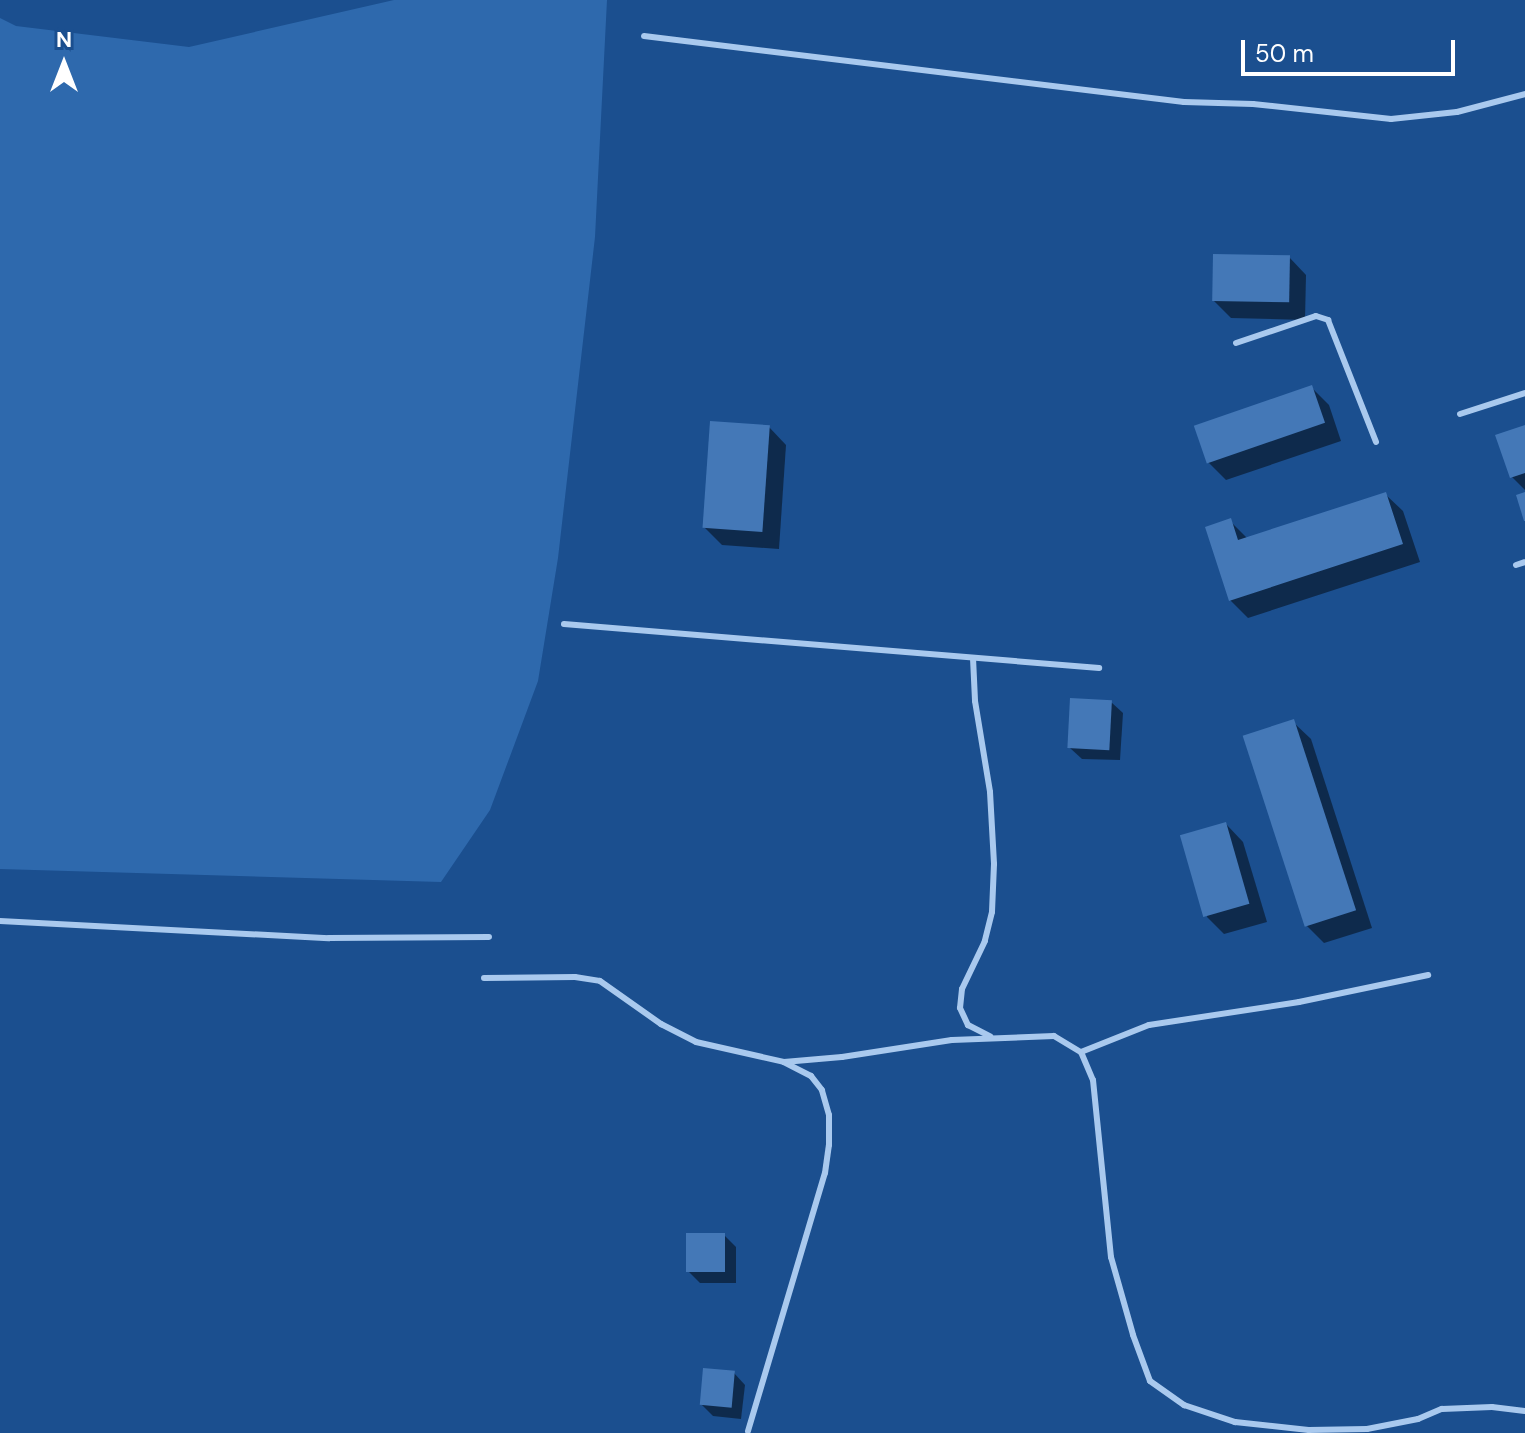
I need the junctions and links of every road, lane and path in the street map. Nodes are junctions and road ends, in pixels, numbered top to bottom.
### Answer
1 (644, 36) dead end
2 (1525, 94) edge
3 (1236, 343) dead end
4 (1525, 393) edge
5 (1460, 414) dead end
6 (1376, 442) dead end
7 (1525, 562) edge
8 (1516, 565) dead end
9 (564, 624) dead end
10 (973, 658) junction
11 (1099, 668) dead end
12 (0, 921) edge
13 (489, 937) dead end
14 (1428, 975) dead end
15 (484, 978) dead end
16 (994, 1038) junction
17 (1081, 1052) junction
18 (784, 1062) junction
19 (1525, 1411) edge
20 (748, 1431) dead end

1 - 2 lane
3 - 6 lane
4 - 5 lane
7 - 8 lane
9 - 10 lane
10 - 11 lane
10 - 16 lane
12 - 13 lane
14 - 17 lane
15 - 18 lane
16 - 17 lane
16 - 18 lane
17 - 19 lane
18 - 20 lane

